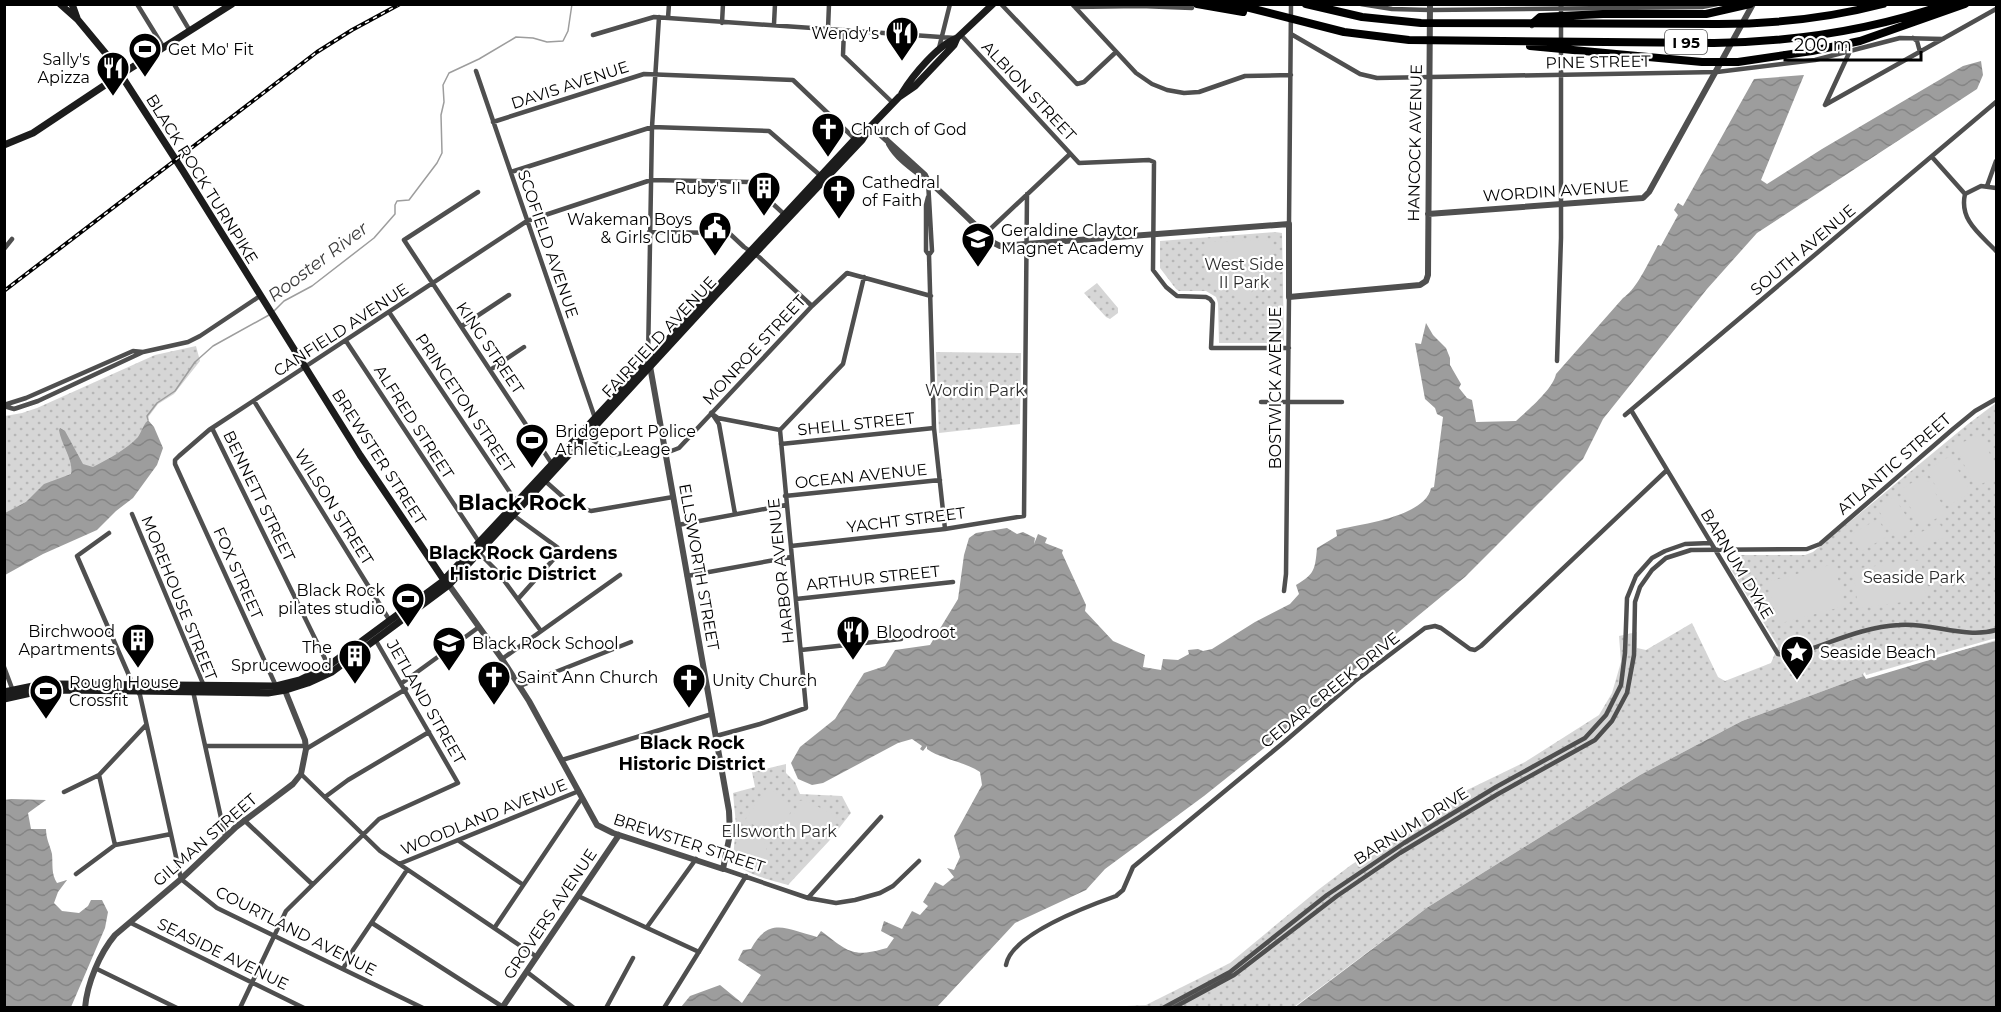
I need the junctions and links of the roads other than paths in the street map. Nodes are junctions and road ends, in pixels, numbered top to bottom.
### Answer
1 (60, 4) edge
2 (72, 4) edge
3 (137, 4) edge
4 (174, 4) edge
5 (232, 4) edge
6 (669, 4) edge
7 (723, 4) edge
8 (775, 4) edge
9 (829, 4) edge
10 (950, 4) edge
11 (993, 4) edge
12 (1001, 4) edge
13 (1234, 4) edge
14 (1291, 4) edge
15 (1306, 4) edge
16 (1362, 4) edge
17 (1718, 4) edge
18 (1751, 4) edge
19 (1883, 4) edge
20 (1965, 4) edge
21 (1074, 6) edge
22 (1195, 6) edge
23 (1561, 6) edge
24 (1430, 7) edge
25 (1950, 7) edge
26 (1996, 9) edge
27 (659, 17) junction
28 (668, 18) junction
29 (1285, 18) junction
30 (78, 20) junction
31 (722, 23) junction
32 (774, 24) junction
33 (1532, 24) junction
34 (828, 29) junction
35 (844, 30) junction
36 (190, 31) junction
37 (1291, 34) junction
38 (593, 35) dead end
39 (942, 36) junction
40 (959, 37) junction
41 (1913, 38) junction
42 (1943, 39) junction
43 (1497, 42) junction
44 (164, 48) junction
45 (1850, 51) junction
46 (938, 52) junction
47 (1116, 52) junction
48 (1920, 52) junction
49 (1721, 63) junction
50 (476, 71) dead end
51 (1717, 72) junction
52 (655, 74) junction
53 (120, 75) junction
54 (1291, 75) junction
55 (1560, 75) junction
56 (1430, 77) junction
57 (896, 100) junction
58 (1996, 102) edge
59 (493, 122) junction
60 (871, 126) junction
61 (652, 127) junction
62 (857, 141) junction
63 (4, 145) edge
64 (1070, 154) junction
65 (1932, 157) junction
66 (1996, 161) edge
67 (511, 172) junction
68 (823, 178) junction
69 (651, 180) junction
70 (928, 181) junction
71 (1987, 186) junction
72 (1996, 188) edge
73 (478, 192) dead end
74 (1027, 194) junction
75 (1965, 194) junction
76 (1560, 204) junction
77 (1428, 214) junction
78 (786, 216) junction
79 (527, 221) junction
80 (1289, 224) junction
81 (649, 232) junction
82 (985, 234) junction
83 (1153, 236) junction
84 (12, 239) dead end
85 (1026, 245) junction
86 (4, 249) edge
87 (1996, 251) edge
88 (752, 253) junction
89 (864, 277) junction
90 (432, 284) junction
91 (509, 295) dead end
92 (260, 296) junction
93 (931, 296) junction
94 (1289, 297) junction
95 (812, 306) junction
96 (389, 312) junction
97 (462, 326) junction
98 (346, 341) junction
99 (524, 347) dead end
100 (1289, 348) junction
101 (1557, 361) dead end
102 (649, 363) junction
103 (306, 368) junction
104 (490, 370) junction
105 (1996, 399) edge
106 (254, 401) junction
107 (1261, 402) dead end
108 (1289, 402) junction
109 (1342, 402) dead end
110 (4, 405) edge
111 (1631, 410) junction
112 (711, 413) junction
113 (1625, 415) dead end
114 (597, 420) junction
115 (212, 428) junction
116 (934, 428) junction
117 (780, 430) junction
118 (584, 434) junction
119 (781, 444) junction
120 (665, 450) junction
121 (175, 464) joint
122 (554, 466) junction
123 (1667, 470) junction
124 (542, 479) junction
125 (940, 480) junction
126 (785, 496) junction
127 (674, 497) junction
128 (518, 505) junction
129 (786, 505) junction
130 (132, 514) dead end
131 (510, 514) junction
132 (735, 514) junction
133 (678, 525) junction
134 (945, 529) junction
135 (109, 533) dead end
136 (1710, 543) junction
137 (790, 546) junction
138 (479, 547) junction
139 (1716, 549) junction
140 (1807, 549) joint
141 (791, 557) junction
142 (620, 575) dead end
143 (687, 576) junction
144 (953, 582) dead end
145 (446, 583) junction
146 (1284, 591) dead end
147 (518, 599) junction
148 (796, 599) junction
149 (1625, 619) junction
150 (1634, 619) junction
151 (391, 623) junction
152 (479, 627) junction
153 (1996, 630) edge
154 (541, 631) junction
155 (373, 636) junction
156 (1625, 638) junction
157 (1634, 638) junction
158 (901, 639) dead end
159 (631, 642) dead end
160 (801, 650) junction
161 (502, 659) junction
162 (4, 668) edge
163 (330, 669) junction
164 (402, 683) junction
165 (520, 686) junction
166 (136, 688) junction
167 (280, 688) junction
168 (193, 689) junction
169 (204, 689) junction
170 (406, 690) junction
171 (4, 692) edge
172 (14, 694) junction
173 (4, 699) edge
174 (712, 714) junction
175 (146, 725) junction
176 (429, 732) junction
177 (716, 736) junction
178 (206, 746) junction
179 (305, 748) junction
180 (562, 760) junction
181 (301, 774) junction
182 (99, 775) junction
183 (579, 791) junction
184 (64, 792) dead end
185 (325, 797) junction
186 (582, 798) junction
187 (881, 817) dead end
188 (243, 820) junction
189 (171, 834) junction
190 (363, 834) junction
191 (619, 835) junction
192 (225, 836) junction
193 (459, 841) junction
194 (115, 846) junction
195 (696, 860) junction
196 (919, 861) dead end
197 (399, 864) junction
198 (723, 868) junction
199 (407, 870) junction
200 (76, 874) dead end
201 (746, 876) junction
202 (181, 879) junction
203 (312, 884) junction
204 (522, 884) junction
205 (579, 896) junction
206 (808, 897) junction
207 (131, 922) junction
208 (372, 923) junction
209 (495, 927) junction
210 (647, 927) junction
211 (275, 936) junction
212 (699, 952) junction
213 (537, 957) junction
214 (633, 958) dead end
215 (1006, 965) dead end
216 (96, 969) junction
217 (343, 969) junction
218 (527, 972) junction
219 (252, 983) junction
220 (503, 1007) edge
221 (86, 1008) edge
222 (177, 1008) edge
223 (240, 1008) edge
224 (304, 1008) edge
225 (423, 1008) edge
226 (574, 1008) edge
227 (606, 1008) edge
228 (664, 1008) edge
229 (1163, 1008) edge
230 (1173, 1008) edge

1 - 30 main road, BLACK ROCK TURNPIKE
2 - 30 main road, BLACK ROCK TURNPIKE
3 - 44 street
4 - 36 street
5 - 36 main road
6 - 28 street
7 - 31 street
8 - 32 street
9 - 34 street
10 - 39 street
11 - 40 main road, FAIRFIELD AVENUE
12 - 47 street
13 - 29 highway, I 95
14 - 37 street, BOSTWICK AVENUE
15 - 33 highway, I 95
16 - 24 street
17 - 23 street
18 - 33 highway
18 - 49 street, WORDIN AVENUE
19 - 33 highway, I 95
20 - 25 highway
21 - 22 street
21 - 47 street
22 - 29 highway
23 - 24 street
23 - 55 street
24 - 56 street, HANCOCK AVENUE
25 - 43 highway, I 95
25 - 49 highway
26 - 42 street
27 - 28 street
27 - 38 street
27 - 52 street, ELLSWORTH STREET
28 - 31 street
29 - 43 highway, I 95
30 - 53 main road, BLACK ROCK TURNPIKE
31 - 32 street
32 - 34 street
34 - 35 street
35 - 39 street
35 - 57 street
36 - 44 main road
37 - 54 street, BOSTWICK AVENUE
37 - 56 street, PINE STREET
39 - 40 street
39 - 46 street
40 - 46 main road, FAIRFIELD AVENUE
40 - 57 main road, FAIRFIELD AVENUE
40 - 64 street, ALBION STREET
41 - 42 street, PINE STREET
41 - 45 street, PINE STREET
41 - 48 street
42 - 48 street
43 - 49 highway
44 - 53 main road
45 - 48 street
45 - 51 street, PINE STREET
46 - 57 main road, FAIRFIELD AVENUE
47 - 54 street
49 - 51 street, WORDIN AVENUE
50 - 59 street, SCOFIELD AVENUE
51 - 55 street, PINE STREET
51 - 76 street, WORDIN AVENUE
52 - 59 street, DAVIS AVENUE
52 - 61 street, ELLSWORTH STREET
52 - 62 street, DAVIS AVENUE
53 - 63 main road
53 - 92 main road, BLACK ROCK TURNPIKE
54 - 80 street, BOSTWICK AVENUE
55 - 56 street, PINE STREET
55 - 76 street
56 - 77 street, HANCOCK AVENUE
57 - 60 main road, FAIRFIELD AVENUE
58 - 65 street, SOUTH AVENUE
59 - 67 street, SCOFIELD AVENUE
60 - 62 main road, FAIRFIELD AVENUE
60 - 70 street
61 - 67 street
61 - 68 street
61 - 69 street, ELLSWORTH STREET
62 - 68 main road, FAIRFIELD AVENUE
64 - 74 street
64 - 83 street, ALBION STREET
65 - 75 street
65 - 111 street, SOUTH AVENUE
66 - 71 street
67 - 79 street, SCOFIELD AVENUE
68 - 78 main road, FAIRFIELD AVENUE
69 - 78 street, CANFIELD AVENUE
69 - 79 street, CANFIELD AVENUE
69 - 81 street, ELLSWORTH STREET
70 - 82 street
70 - 93 street
71 - 72 street
71 - 75 street
73 - 90 street, KING STREET
74 - 82 street
74 - 85 street
75 - 87 street
76 - 77 street, WORDIN AVENUE
76 - 101 street
77 - 94 street, HANCOCK AVENUE
78 - 88 main road, FAIRFIELD AVENUE
79 - 90 street, CANFIELD AVENUE
79 - 114 street, SCOFIELD AVENUE
80 - 83 street
80 - 94 street, BOSTWICK AVENUE
81 - 88 street
81 - 102 street, ELLSWORTH STREET
82 - 85 street
83 - 85 street
83 - 100 street
84 - 86 street
85 - 134 street, YACHT STREET
88 - 95 street
88 - 102 main road, FAIRFIELD AVENUE
89 - 93 street
89 - 95 street, MONROE STREET
89 - 117 street
90 - 96 street, CANFIELD AVENUE
90 - 97 street, KING STREET
91 - 97 street
92 - 103 main road, BREWSTER STREET
92 - 110 street
93 - 116 street
94 - 100 street, BOSTWICK AVENUE
95 - 112 street, MONROE STREET
96 - 98 street, CANFIELD AVENUE
96 - 128 street, PRINCETON STREET
97 - 104 street, KING STREET
98 - 103 street, CANFIELD AVENUE
98 - 138 street, ALFRED STREET
99 - 104 street
100 - 108 street, BOSTWICK AVENUE
102 - 114 main road, FAIRFIELD AVENUE
102 - 120 street, ELLSWORTH STREET
103 - 106 street, CANFIELD AVENUE
103 - 145 main road, BREWSTER STREET
104 - 122 street, KING STREET
105 - 140 street, ATLANTIC STREET
106 - 115 street, CANFIELD AVENUE
106 - 151 street, WILSON STREET
107 - 108 street
108 - 109 street
108 - 146 street, BOSTWICK AVENUE
111 - 113 street, SOUTH AVENUE
111 - 123 street, BARNUM DYKE
112 - 117 street
112 - 120 street, MONROE STREET
112 - 132 street
114 - 118 main road, FAIRFIELD AVENUE
115 - 121 street, CANFIELD AVENUE
115 - 163 street, BENNETT STREET
116 - 119 street, SHELL STREET
116 - 125 street
117 - 119 street, HARBOR AVENUE
118 - 120 street
118 - 122 main road, FAIRFIELD AVENUE
119 - 126 street, HARBOR AVENUE
120 - 127 street, ELLSWORTH STREET
121 - 167 street, FOX STREET
122 - 124 main road, FAIRFIELD AVENUE
123 - 136 street, BARNUM DYKE
123 - 215 street, CEDAR CREEK DRIVE
124 - 127 street
124 - 128 main road, FAIRFIELD AVENUE
125 - 126 street, OCEAN AVENUE
125 - 134 street
126 - 129 street, HARBOR AVENUE
127 - 133 street, ELLSWORTH STREET
128 - 131 main road, FAIRFIELD AVENUE
129 - 132 street
129 - 137 street, HARBOR AVENUE
130 - 169 street, MOREHOUSE STREET
131 - 138 main road, FAIRFIELD AVENUE
131 - 147 street
132 - 133 street
133 - 143 street, ELLSWORTH STREET
134 - 137 street, YACHT STREET
135 - 166 street
136 - 139 street, BARNUM DYKE
136 - 149 street, BARNUM DRIVE
137 - 141 street, HARBOR AVENUE
138 - 145 main road, FAIRFIELD AVENUE
138 - 147 street, ALFRED STREET
139 - 140 street, BARNUM DRIVE
139 - 150 street, BARNUM DRIVE
139 - 153 street, BARNUM DYKE
141 - 143 street
141 - 148 street, HARBOR AVENUE
142 - 154 street
143 - 174 street, ELLSWORTH STREET
144 - 148 street, ARTHUR STREET
145 - 151 main road, FAIRFIELD AVENUE
145 - 152 street, BREWSTER STREET
147 - 154 street, ALFRED STREET
148 - 160 street, HARBOR AVENUE
149 - 150 street
149 - 156 street, BARNUM DRIVE
150 - 157 street, BARNUM DRIVE
151 - 155 main road, FAIRFIELD AVENUE
152 - 161 street, BREWSTER STREET
152 - 164 street
154 - 161 street
155 - 163 main road, FAIRFIELD AVENUE
155 - 164 street, JETLAND STREET
156 - 157 street
156 - 229 street, BARNUM DRIVE
157 - 230 street, BARNUM DRIVE
158 - 160 street
159 - 165 street
160 - 177 street, HARBOR AVENUE
161 - 165 street, BREWSTER STREET
162 - 172 street
163 - 167 main road, FAIRFIELD AVENUE
164 - 170 street, JETLAND STREET
165 - 180 street, BREWSTER STREET
166 - 168 main road, FAIRFIELD AVENUE
166 - 172 main road, FAIRFIELD AVENUE
166 - 175 street
167 - 169 main road, FAIRFIELD AVENUE
167 - 179 street
168 - 169 main road, FAIRFIELD AVENUE
168 - 178 street
170 - 176 street, JETLAND STREET
170 - 179 street
171 - 172 main road, FAIRFIELD AVENUE
172 - 173 main road, FAIRFIELD AVENUE
174 - 177 street, ELLSWORTH STREET
174 - 180 street
175 - 182 street
175 - 189 street
176 - 185 street
176 - 190 street, JETLAND STREET
177 - 198 street, ELLSWORTH STREET
178 - 179 street
178 - 192 street
179 - 181 street
180 - 183 street, BREWSTER STREET
181 - 185 street
181 - 188 street, GILMAN STREET
182 - 184 street
182 - 194 street
183 - 186 street, BREWSTER STREET
183 - 193 street, WOODLAND AVENUE
185 - 190 street
186 - 191 street, BREWSTER STREET
186 - 204 street
187 - 206 street
188 - 192 street, GILMAN STREET
188 - 203 street
189 - 194 street
189 - 202 street
190 - 197 street
190 - 203 street
191 - 195 street, BREWSTER STREET
191 - 205 street, GROVERS AVENUE
192 - 202 street, GILMAN STREET
193 - 197 street, WOODLAND AVENUE
193 - 204 street
194 - 200 street
195 - 198 street, BREWSTER STREET
195 - 210 street
196 - 206 street, BREWSTER STREET
197 - 199 street
198 - 201 street, BREWSTER STREET
199 - 208 street
199 - 209 street
201 - 206 street, BREWSTER STREET
201 - 212 street
202 - 207 street, GILMAN STREET
202 - 211 street, COURTLAND AVENUE
203 - 211 street
204 - 209 street
205 - 210 street
205 - 213 street, GROVERS AVENUE
207 - 216 street, GILMAN STREET
207 - 219 street, SEASIDE AVENUE
208 - 217 street
208 - 220 street
209 - 213 street
210 - 212 street
211 - 217 street, COURTLAND AVENUE
211 - 219 street
212 - 228 street
213 - 218 street, GROVERS AVENUE
214 - 227 street
216 - 221 street, GILMAN STREET
216 - 222 street
217 - 225 street, COURTLAND AVENUE
218 - 220 street, GROVERS AVENUE
218 - 226 street
219 - 223 street
219 - 224 street, SEASIDE AVENUE

